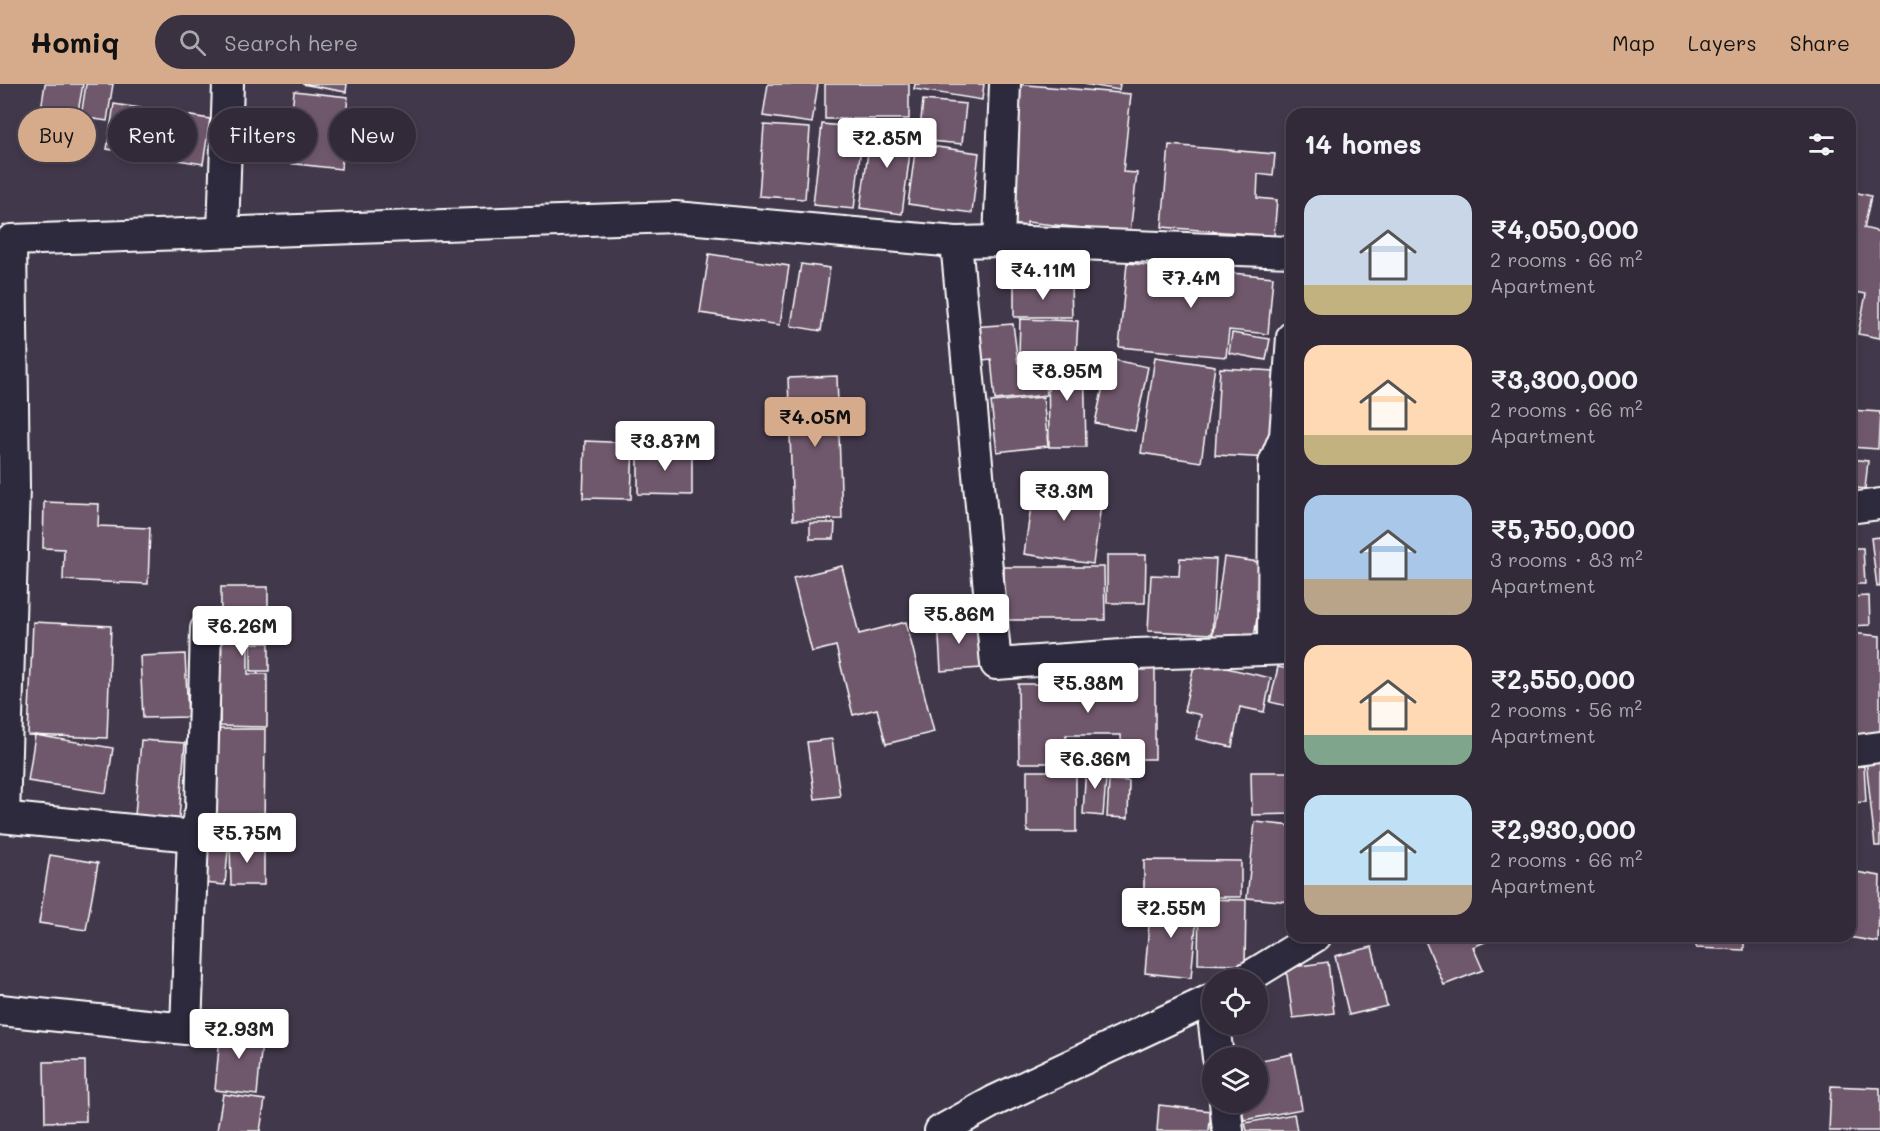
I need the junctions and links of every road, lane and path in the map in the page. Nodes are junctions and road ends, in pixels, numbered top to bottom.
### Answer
1 (228, 84) edge
2 (1005, 84) edge
3 (223, 232) junction
4 (5, 239) edge
5 (999, 241) junction
6 (957, 242) junction
7 (1286, 252) edge
8 (1286, 422) edge
9 (7, 449) edge
10 (1880, 504) edge
11 (1856, 507) edge
12 (206, 630) dead end
13 (1282, 649) edge
14 (1880, 747) edge
15 (1856, 750) edge
16 (2, 817) edge
17 (193, 836) junction
18 (1306, 942) edge
19 (1262, 969) edge
20 (0, 1010) edge
21 (1202, 1012) edge
22 (1226, 1113) edge
23 (940, 1131) edge
24 (1228, 1131) edge

1 - 3 street
2 - 5 street
3 - 4 street
3 - 6 street
4 - 9 street
5 - 6 street
5 - 7 street
6 - 13 street
8 - 13 street
9 - 16 street
10 - 11 street
12 - 17 street
14 - 15 street
16 - 17 street
17 - 20 street
18 - 19 street
21 - 23 street
22 - 24 street

